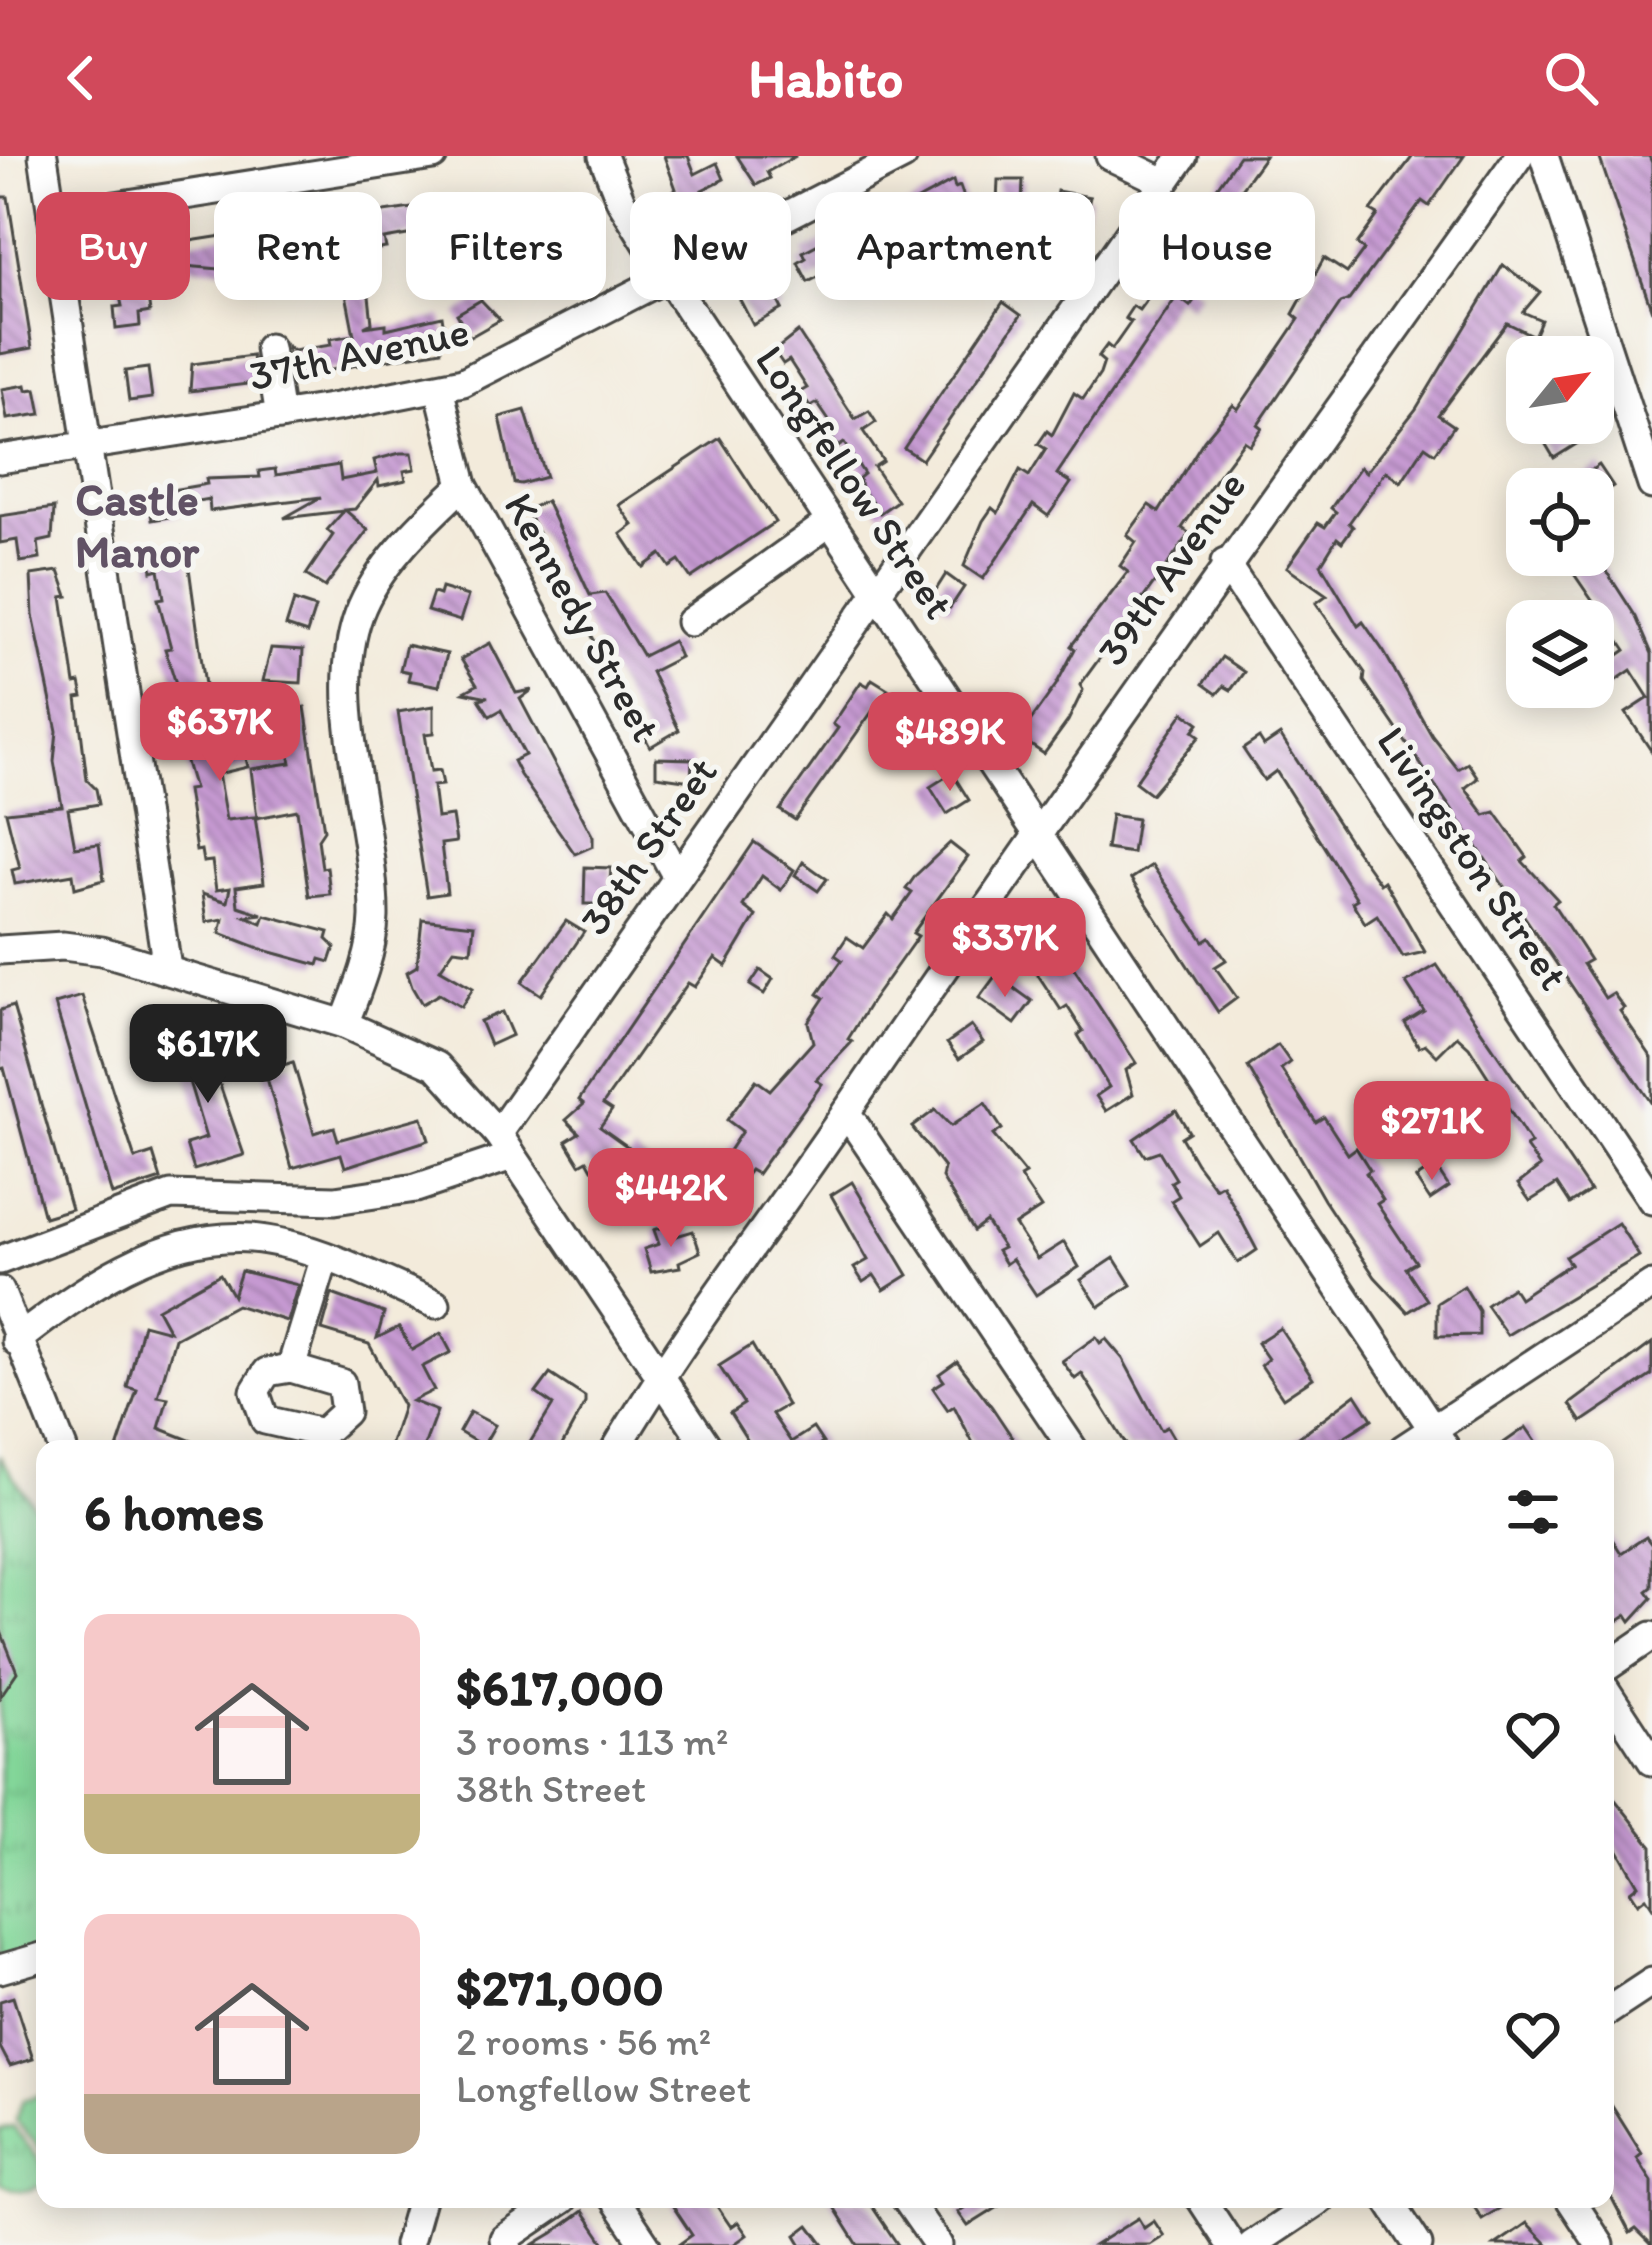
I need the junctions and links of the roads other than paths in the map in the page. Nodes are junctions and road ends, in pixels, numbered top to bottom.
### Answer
1 (43, 156) edge
2 (433, 156) edge
3 (603, 156) edge
4 (903, 156) edge
5 (1110, 156) edge
6 (1183, 156) edge
7 (1519, 156) edge
8 (1544, 156) edge
9 (1164, 182) junction
10 (48, 192) edge
11 (190, 194) edge
12 (791, 214) edge
13 (630, 216) edge
14 (630, 298) edge
15 (65, 300) edge
16 (683, 300) edge
17 (269, 348) dead end
18 (439, 388) junction
19 (280, 416) junction
20 (88, 443) junction
21 (0, 459) edge
22 (463, 485) junction
23 (1652, 485) edge
24 (830, 522) junction
25 (1225, 563) junction
26 (877, 592) junction
27 (690, 622) dead end
28 (1037, 831) junction
29 (677, 877) junction
30 (0, 950) edge
31 (166, 968) junction
32 (344, 1024) junction
33 (846, 1112) junction
34 (505, 1145) junction
35 (1652, 1199) edge
36 (0, 1260) edge
37 (324, 1260) junction
38 (1652, 1285) edge
39 (0, 1291) edge
40 (436, 1304) dead end
41 (16, 1341) junction
42 (291, 1367) dead end
43 (660, 1373) junction
44 (1439, 1439) edge
45 (59, 1440) edge
46 (621, 1440) edge
47 (703, 1440) edge
48 (1067, 1440) edge
49 (1652, 1636) edge
50 (1614, 1662) edge
51 (1614, 1703) edge
52 (1652, 1761) edge
53 (36, 1959) edge
54 (0, 1969) edge
55 (1652, 1982) edge
56 (1614, 2007) edge
57 (418, 2208) edge
58 (550, 2208) edge
59 (621, 2208) edge
60 (912, 2208) edge
61 (1207, 2208) edge
62 (1308, 2208) edge
63 (1394, 2208) edge
64 (1576, 2208) edge
65 (408, 2245) edge
66 (508, 2245) edge
67 (646, 2245) edge
68 (938, 2245) edge
69 (1231, 2245) edge
70 (1252, 2245) edge
71 (1418, 2245) edge
72 (1600, 2245) edge

1 - 10 street
2 - 11 street
3 - 13 street, Longfellow Street
4 - 12 street, 37th Avenue
5 - 9 street
6 - 9 street, 38th Street
7 - 25 street, 39th Avenue
8 - 23 street
9 - 26 street, 38th Street
14 - 18 street, 37th Avenue
15 - 20 street
16 - 24 street, Longfellow Street
17 - 19 street
18 - 19 street, 37th Avenue
18 - 22 street, Kennedy Street
19 - 20 street, 37th Avenue
20 - 21 street, 37th Avenue
20 - 31 street
22 - 29 street, Kennedy Street
22 - 32 street
24 - 26 street, Longfellow Street
24 - 27 street
25 - 28 street, 39th Avenue
25 - 35 street, Livingston Street
26 - 28 street, Longfellow Street
26 - 29 street, 38th Street
28 - 33 street, 39th Avenue
28 - 44 street, Longfellow Street
29 - 34 street, 38th Street
30 - 31 street
31 - 32 street
32 - 34 street
33 - 43 street, 39th Avenue
33 - 48 street
34 - 36 street
34 - 43 street
37 - 40 street
37 - 41 street
37 - 42 street
38 - 44 street
39 - 41 street
41 - 45 street
43 - 46 street, 39th Avenue
43 - 47 street
49 - 50 street
51 - 52 street
53 - 54 street
55 - 56 street
57 - 65 street
58 - 66 street
59 - 67 street
60 - 68 street
61 - 69 street
62 - 70 street
63 - 71 street
64 - 72 street

